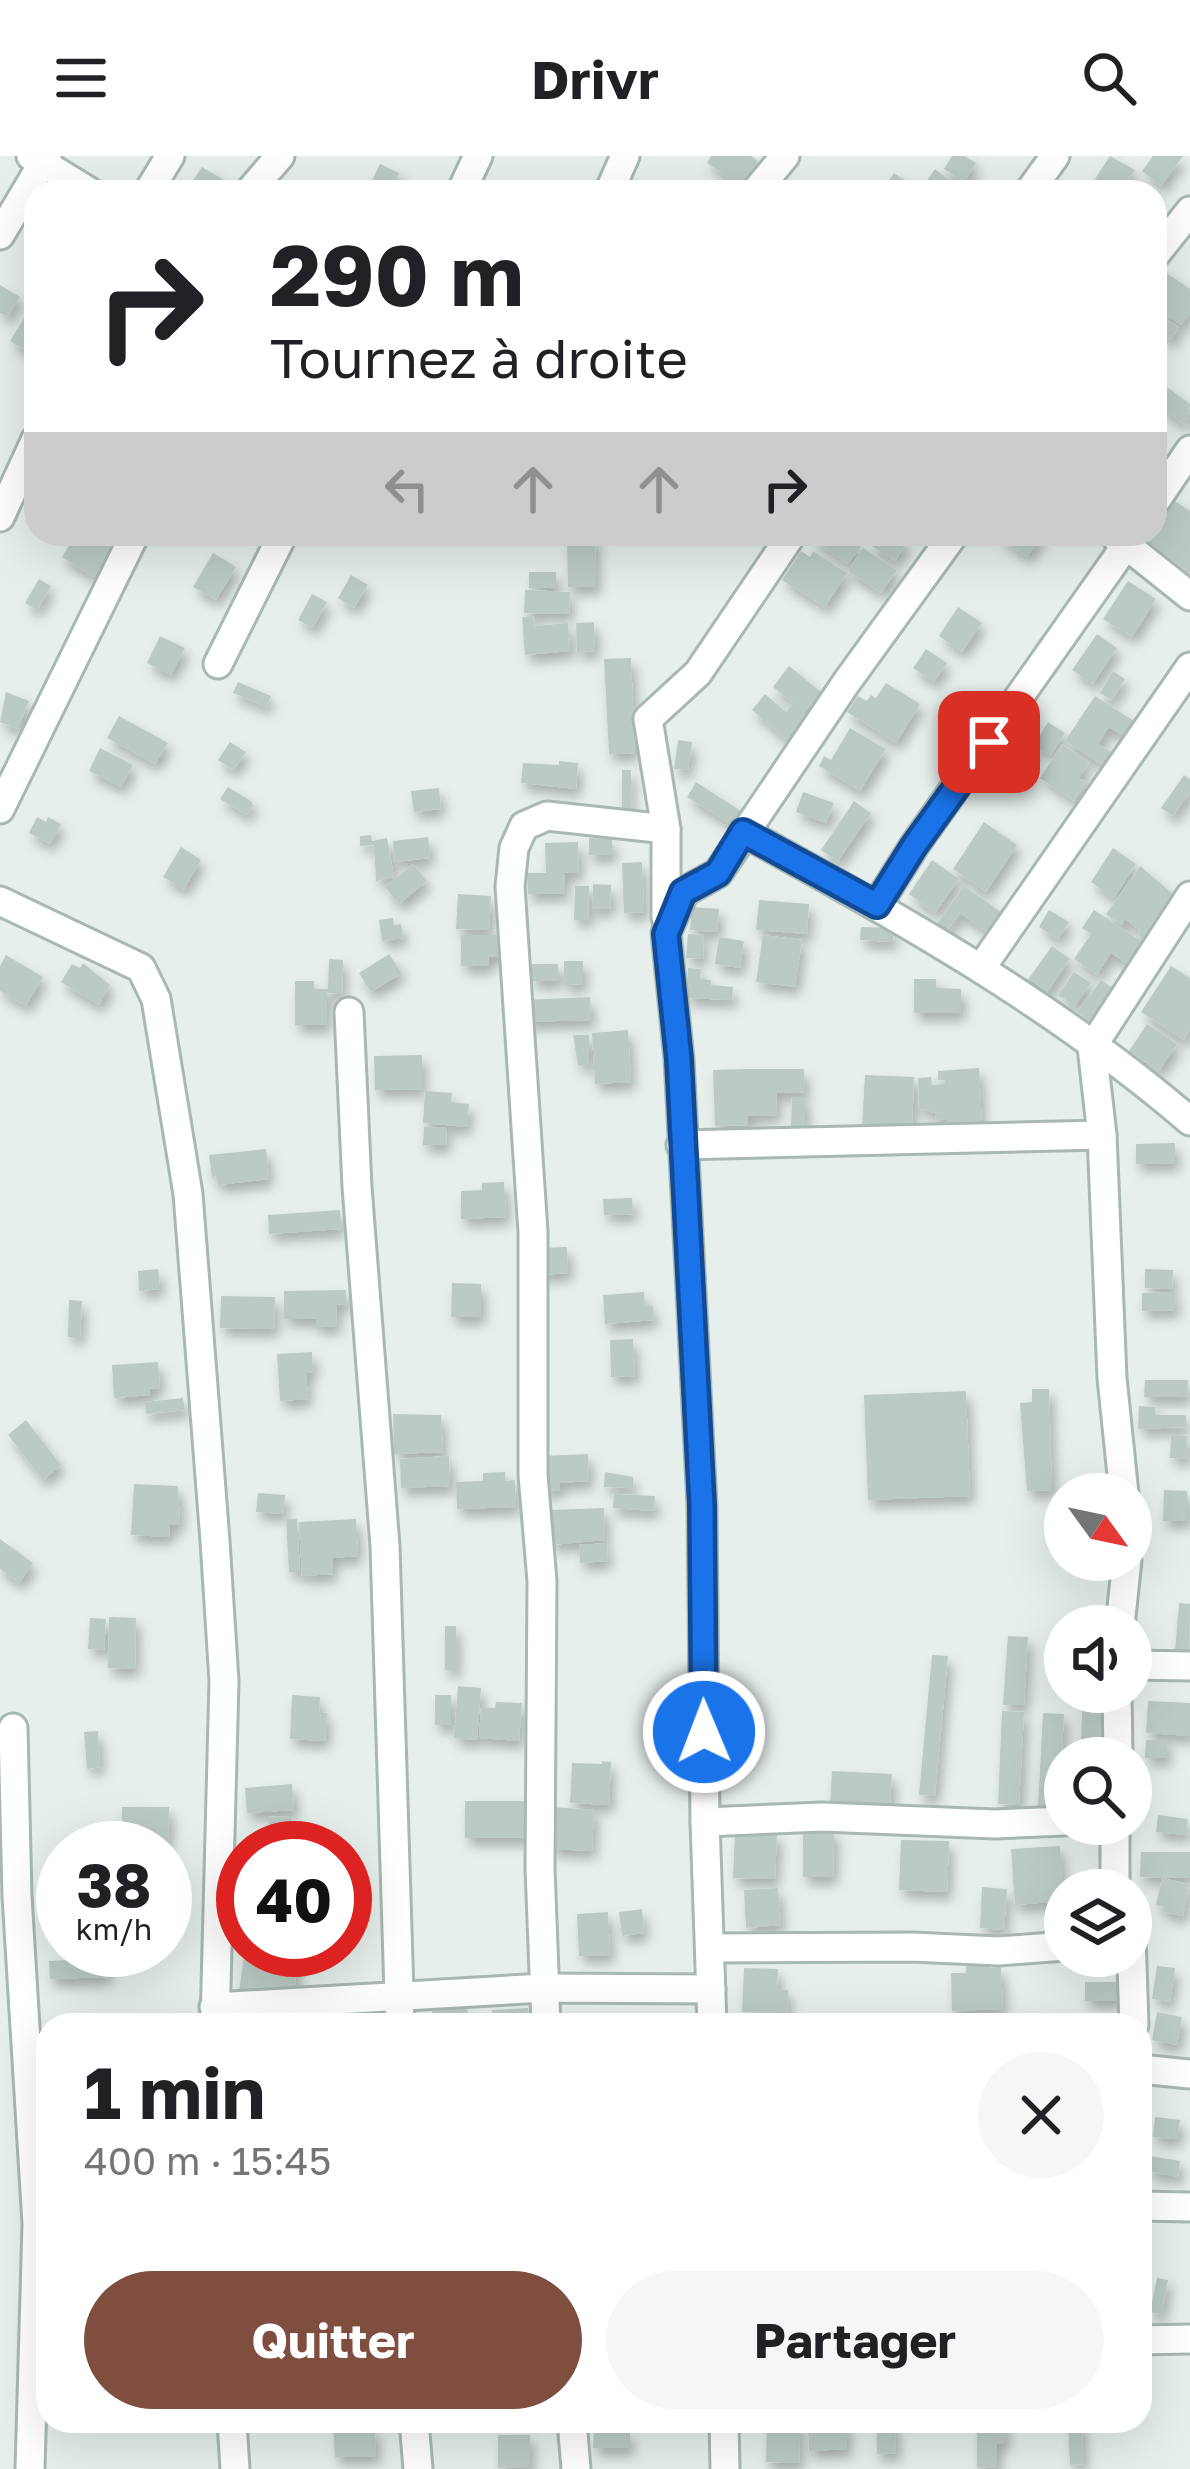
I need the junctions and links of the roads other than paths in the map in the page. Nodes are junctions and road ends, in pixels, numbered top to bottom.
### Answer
1 (280, 156) edge
2 (785, 156) edge
3 (41, 158) edge
4 (73, 180) edge
5 (259, 180) edge
6 (764, 180) edge
7 (24, 190) edge
8 (1190, 211) edge
9 (0, 235) edge
10 (1167, 240) edge
11 (1190, 450) edge
12 (24, 465) edge
13 (1167, 484) edge
14 (0, 517) edge
15 (129, 546) edge
16 (277, 546) edge
17 (784, 546) edge
18 (946, 546) edge
19 (1119, 546) edge
20 (1133, 546) edge
21 (1190, 596) edge
22 (218, 664) dead end
23 (1190, 668) edge
24 (0, 808) edge
25 (666, 829) junction
26 (743, 832) junction
27 (1190, 896) edge
28 (0, 901) edge
29 (877, 905) junction
30 (666, 934) junction
31 (980, 968) junction
32 (350, 1012) dead end
33 (1092, 1047) junction
34 (1190, 1121) edge
35 (1102, 1135) junction
36 (681, 1145) junction
37 (1122, 1473) edge
38 (1152, 1665) edge
39 (1190, 1666) edge
40 (13, 1728) dead end
41 (705, 1822) junction
42 (1044, 1822) edge
43 (710, 1948) junction
44 (1044, 1948) edge
45 (1133, 1977) edge
46 (544, 1988) junction
47 (711, 1989) junction
48 (399, 1996) junction
49 (214, 2013) edge
50 (242, 2013) edge
51 (400, 2013) edge
52 (545, 2013) edge
53 (712, 2013) edge
54 (1134, 2013) edge
55 (1152, 2070) edge
56 (1190, 2074) edge
57 (36, 2194) edge
58 (1152, 2206) edge
59 (1190, 2207) edge
60 (36, 2285) edge
61 (1190, 2339) edge
62 (1152, 2340) edge
63 (233, 2433) edge
64 (415, 2433) edge
65 (573, 2433) edge
66 (724, 2433) edge
67 (30, 2469) edge
68 (235, 2469) edge
69 (418, 2469) edge
70 (576, 2469) edge
71 (725, 2469) edge

1 - 5 street
2 - 6 street
3 - 4 street
7 - 9 street
8 - 10 street
11 - 13 street
12 - 14 street
15 - 24 street
16 - 22 street
17 - 25 street
18 - 26 street
19 - 29 street
20 - 21 street
23 - 31 street
25 - 30 street
25 - 46 street
26 - 29 street
26 - 30 street
27 - 33 street
28 - 49 street
29 - 31 street
30 - 36 street
31 - 33 street
32 - 48 street
33 - 34 street
33 - 35 street
35 - 36 street
35 - 37 street
36 - 41 street
38 - 39 street
40 - 57 street
41 - 42 street
41 - 43 street
43 - 44 street
43 - 47 street
45 - 54 street
46 - 47 street
46 - 48 street
46 - 52 street
47 - 53 street
48 - 50 street
48 - 51 street
55 - 56 street
58 - 59 street
60 - 67 street
61 - 62 street
63 - 68 street
64 - 69 street
65 - 70 street
66 - 71 street

